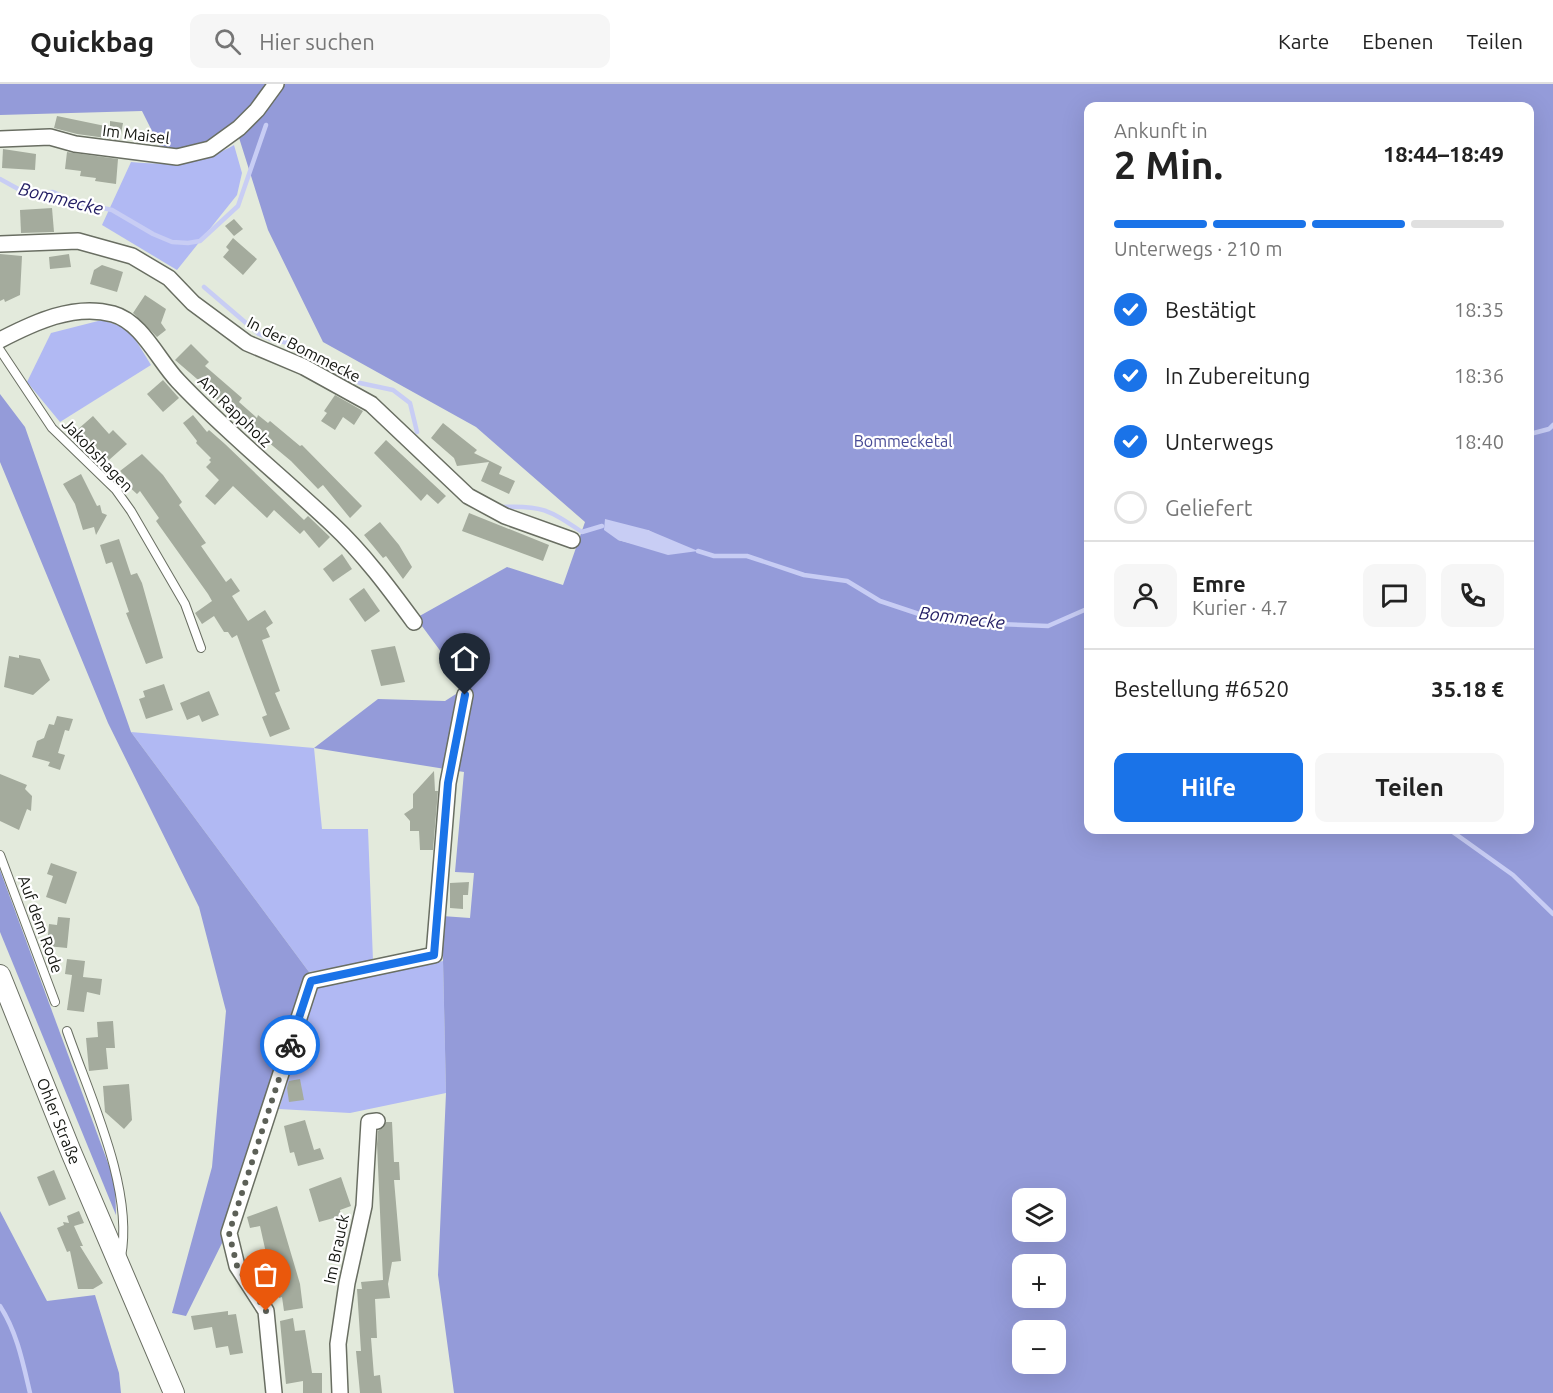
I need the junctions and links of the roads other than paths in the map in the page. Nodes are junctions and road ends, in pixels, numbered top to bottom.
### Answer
1 (276, 84) edge
2 (0, 140) edge
3 (0, 244) edge
4 (0, 340) edge
5 (0, 350) edge
6 (572, 540) dead end
7 (414, 622) dead end
8 (201, 648) dead end
9 (465, 695) dead end
10 (0, 855) edge
11 (0, 975) edge
12 (55, 1002) dead end
13 (67, 1031) dead end
14 (377, 1121) dead end
15 (121, 1269) junction
16 (174, 1393) edge
17 (274, 1393) edge
18 (340, 1393) edge

1 - 2 street, Im Maisel
3 - 6 street, In der Bommecke
4 - 7 street, Am Rappholz
5 - 8 lane, Jakobshagen
9 - 17 street
10 - 12 lane, Auf dem Rode
11 - 15 street, Ohler Straße
13 - 15 lane
14 - 18 street, Im Brauck
15 - 16 street, Ohler Straße

